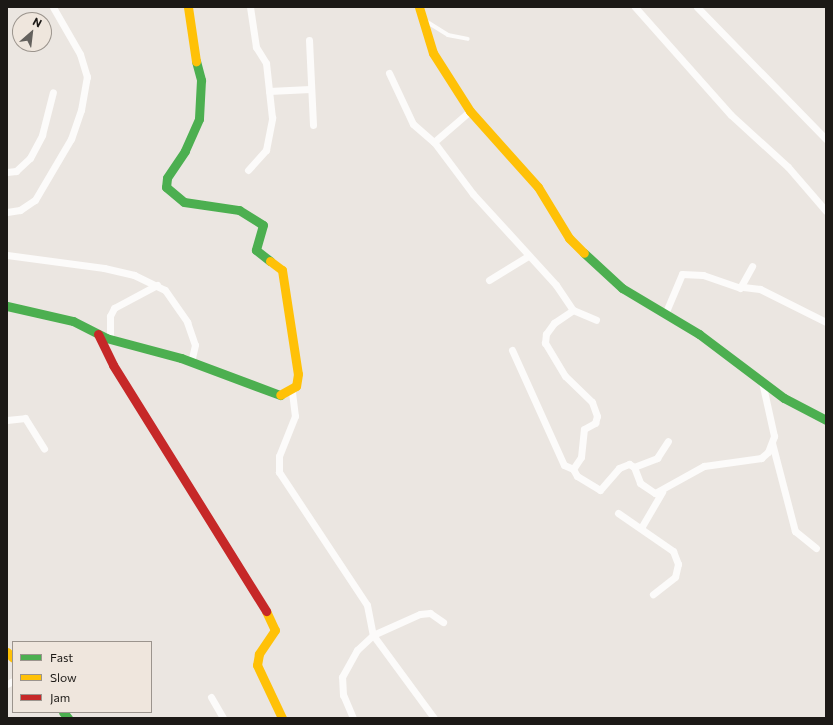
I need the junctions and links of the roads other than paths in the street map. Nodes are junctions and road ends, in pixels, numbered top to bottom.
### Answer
1 (53, 7) edge
2 (188, 7) edge
3 (250, 7) edge
4 (636, 7) edge
5 (697, 7) edge
6 (419, 11) edge
7 (468, 39) dead end
8 (309, 40) dead end
9 (389, 74) dead end
10 (310, 89) junction
11 (269, 91) junction
12 (53, 92) dead end
13 (470, 111) junction
14 (313, 125) dead end
15 (826, 139) edge
16 (434, 142) junction
17 (248, 170) dead end
18 (7, 172) edge
19 (826, 211) edge
20 (7, 212) edge
21 (7, 255) edge
22 (528, 256) junction
23 (752, 266) dead end
24 (489, 280) dead end
25 (157, 285) junction
26 (744, 287) junction
27 (7, 306) edge
28 (573, 310) junction
29 (665, 314) junction
30 (596, 320) dead end
31 (826, 322) edge
32 (98, 334) junction
33 (110, 339) junction
34 (512, 350) dead end
35 (191, 362) junction
36 (762, 382) junction
37 (292, 392) junction
38 (7, 420) edge
39 (826, 420) edge
40 (668, 441) dead end
41 (772, 443) junction
42 (44, 449) dead end
43 (634, 467) junction
44 (573, 469) junction
45 (662, 492) junction
46 (618, 513) dead end
47 (642, 528) junction
48 (816, 548) dead end
49 (653, 594) dead end
50 (443, 622) dead end
51 (373, 635) junction
52 (211, 697) dead end
53 (224, 718) edge
54 (282, 718) edge
55 (353, 718) edge
56 (434, 718) edge

1 - 20 street
2 - 37 street
3 - 11 street
4 - 19 street
5 - 15 street
6 - 7 lane
6 - 13 street
8 - 10 street
9 - 16 street
10 - 11 street
10 - 14 street
11 - 17 street
12 - 18 street
13 - 16 street
13 - 29 street
16 - 22 street
21 - 25 street
22 - 24 street
22 - 28 street
23 - 26 street
25 - 33 street
25 - 35 street
26 - 29 street
26 - 31 street
27 - 32 street
28 - 30 street
28 - 44 street
29 - 36 street
32 - 33 street
32 - 54 street
33 - 35 street
34 - 44 street
35 - 37 street
36 - 39 street
36 - 41 street
37 - 51 street
38 - 42 street
40 - 43 street
41 - 45 street
41 - 48 street
43 - 44 street
43 - 45 street
45 - 47 street
46 - 47 street
47 - 49 street
50 - 51 street
51 - 55 street
51 - 56 street
52 - 53 street

